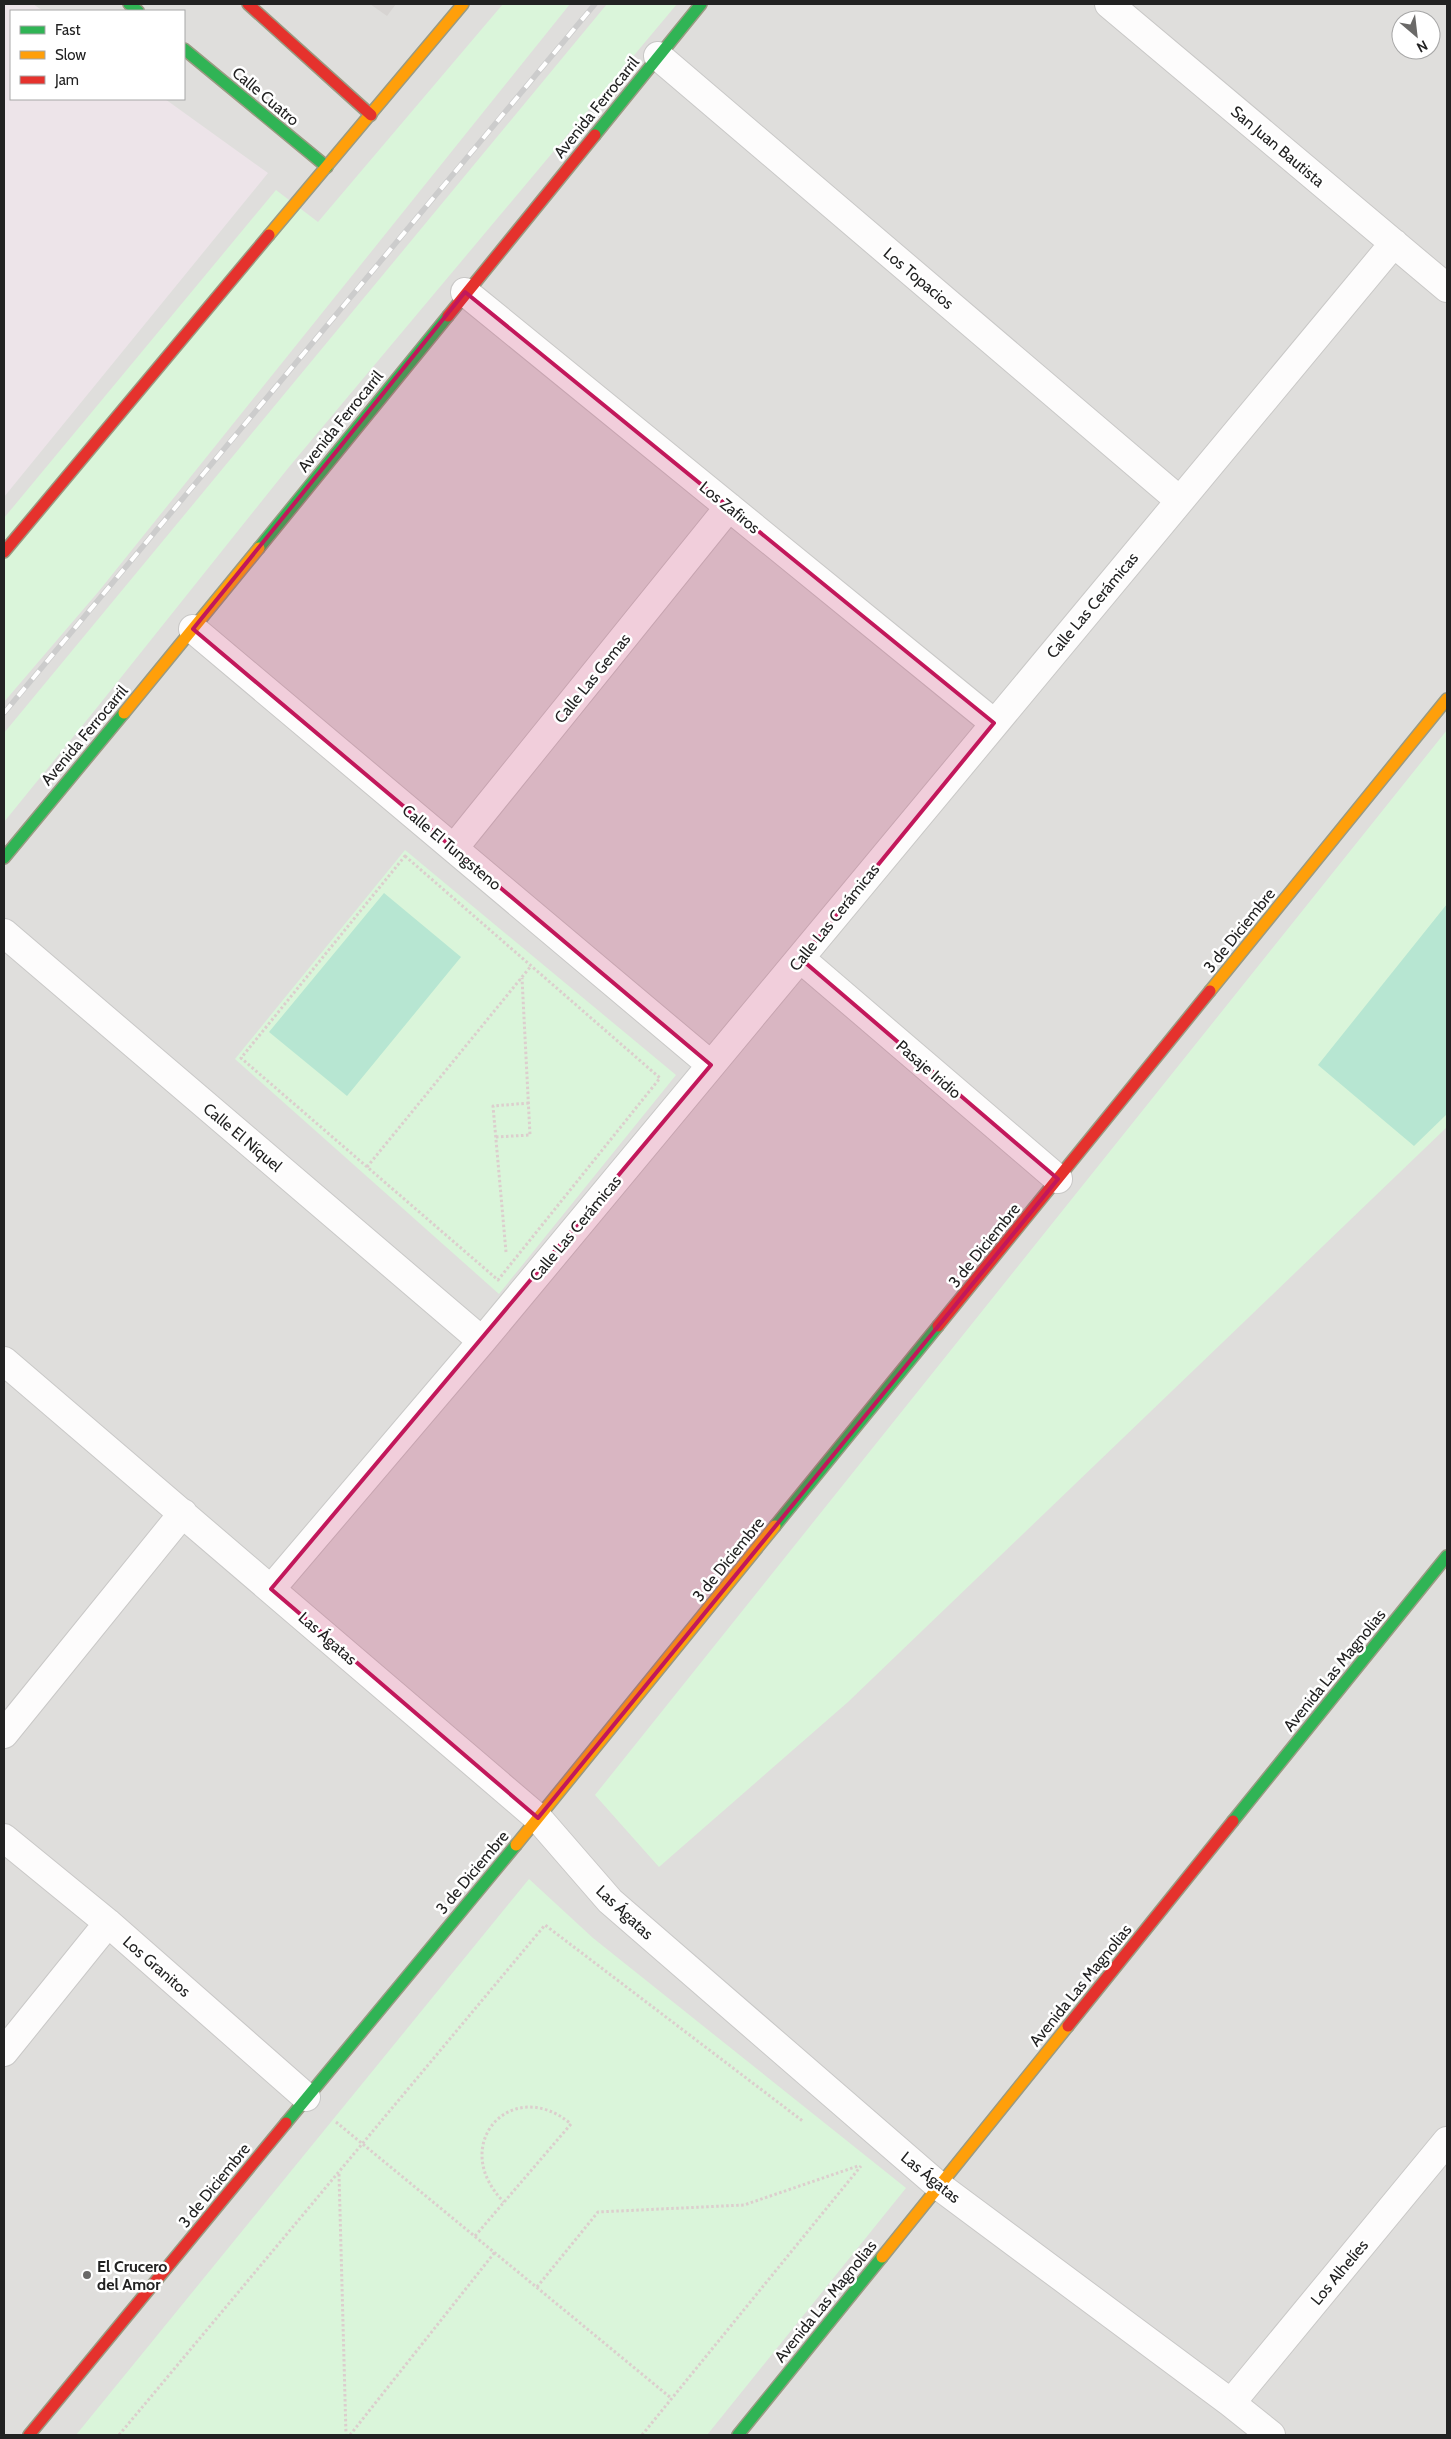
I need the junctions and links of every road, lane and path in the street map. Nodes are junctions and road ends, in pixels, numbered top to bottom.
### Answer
1 (248, 4) edge
2 (463, 4) edge
3 (701, 4) edge
4 (1109, 4) edge
5 (185, 50) edge
6 (658, 56) junction
7 (371, 115) junction
8 (327, 167) junction
9 (1394, 243) junction
10 (1447, 288) edge
11 (465, 292) junction
12 (1179, 500) junction
13 (729, 507) junction
14 (4, 552) edge
15 (193, 629) junction
16 (1447, 699) edge
17 (994, 723) junction
18 (454, 848) junction
19 (4, 858) edge
20 (4, 933) edge
21 (801, 958) junction
22 (531, 966) junction
23 (522, 977) junction
24 (710, 1065) junction
25 (529, 1103) junction
26 (496, 1137) junction
27 (367, 1167) junction
28 (1058, 1179) junction
29 (507, 1268) junction
30 (482, 1341) junction
31 (4, 1361) edge
32 (183, 1514) junction
33 (1447, 1556) edge
34 (271, 1589) junction
35 (4, 1734) edge
36 (538, 1818) junction
37 (4, 1838) edge
38 (108, 1923) junction
39 (4, 2052) edge
40 (306, 2098) junction
41 (806, 2123) dead end
42 (364, 2144) junction
43 (1446, 2147) edge
44 (853, 2159) dead end
45 (861, 2165) junction
46 (339, 2173) junction
47 (939, 2186) junction
48 (504, 2202) junction
49 (475, 2236) junction
50 (495, 2252) junction
51 (537, 2287) junction
52 (672, 2398) junction
53 (1231, 2403) junction
54 (29, 2435) edge
55 (119, 2435) edge
56 (346, 2435) edge
57 (350, 2435) edge
58 (642, 2435) edge
59 (738, 2435) edge
60 (1271, 2435) edge

1 - 7 street
2 - 7 street
3 - 6 street, Avenida Ferrocarril
4 - 9 street, San Juan Bautista
5 - 8 street, Calle Cuatro
6 - 11 street, Avenida Ferrocarril
6 - 12 street, Los Topacios
7 - 8 street
8 - 14 street
9 - 10 street, San Juan Bautista
9 - 12 street, Calle Las Cerámicas
11 - 13 street, Los Zafiros
11 - 15 street, Avenida Ferrocarril
12 - 17 street, Calle Las Cerámicas
13 - 17 street, Los Zafiros
13 - 18 street, Calle Las Gemas
15 - 18 street, Calle El Tungsteno
15 - 19 street, Avenida Ferrocarril
16 - 28 street, 3 de Diciembre
17 - 21 street, Calle Las Cerámicas
18 - 24 street, Calle El Tungsteno
20 - 30 street, Calle El Níquel
21 - 24 street, Calle Las Cerámicas
21 - 28 street, Pasaje Iridio
22 - 23 path
22 - 27 path
22 - 29 path
23 - 25 path
23 - 27 path
24 - 30 street, Calle Las Cerámicas
25 - 26 path
25 - 26 path
26 - 29 path
27 - 29 path
28 - 36 street, 3 de Diciembre
30 - 34 street, Calle Las Cerámicas
31 - 32 street, Las Ágatas
32 - 34 street, Las Ágatas
32 - 35 street
33 - 47 street, Avenida Las Magnolias
34 - 36 street, Las Ágatas
36 - 40 street, 3 de Diciembre
36 - 47 street, Las Ágatas
37 - 38 street, Los Granitos
38 - 39 street
38 - 40 street, Los Granitos
40 - 42 path
40 - 54 street, 3 de Diciembre
41 - 42 path
42 - 46 path
42 - 49 path
43 - 53 street, Los Alhelíes
44 - 45 path
45 - 51 path
45 - 52 path
46 - 55 path
46 - 56 path
47 - 53 street, Las Ágatas
47 - 59 street, Avenida Las Magnolias
48 - 48 path
48 - 49 path
49 - 50 path
50 - 51 path
50 - 57 path
51 - 52 path
52 - 58 path
53 - 60 street, Las Ágatas

